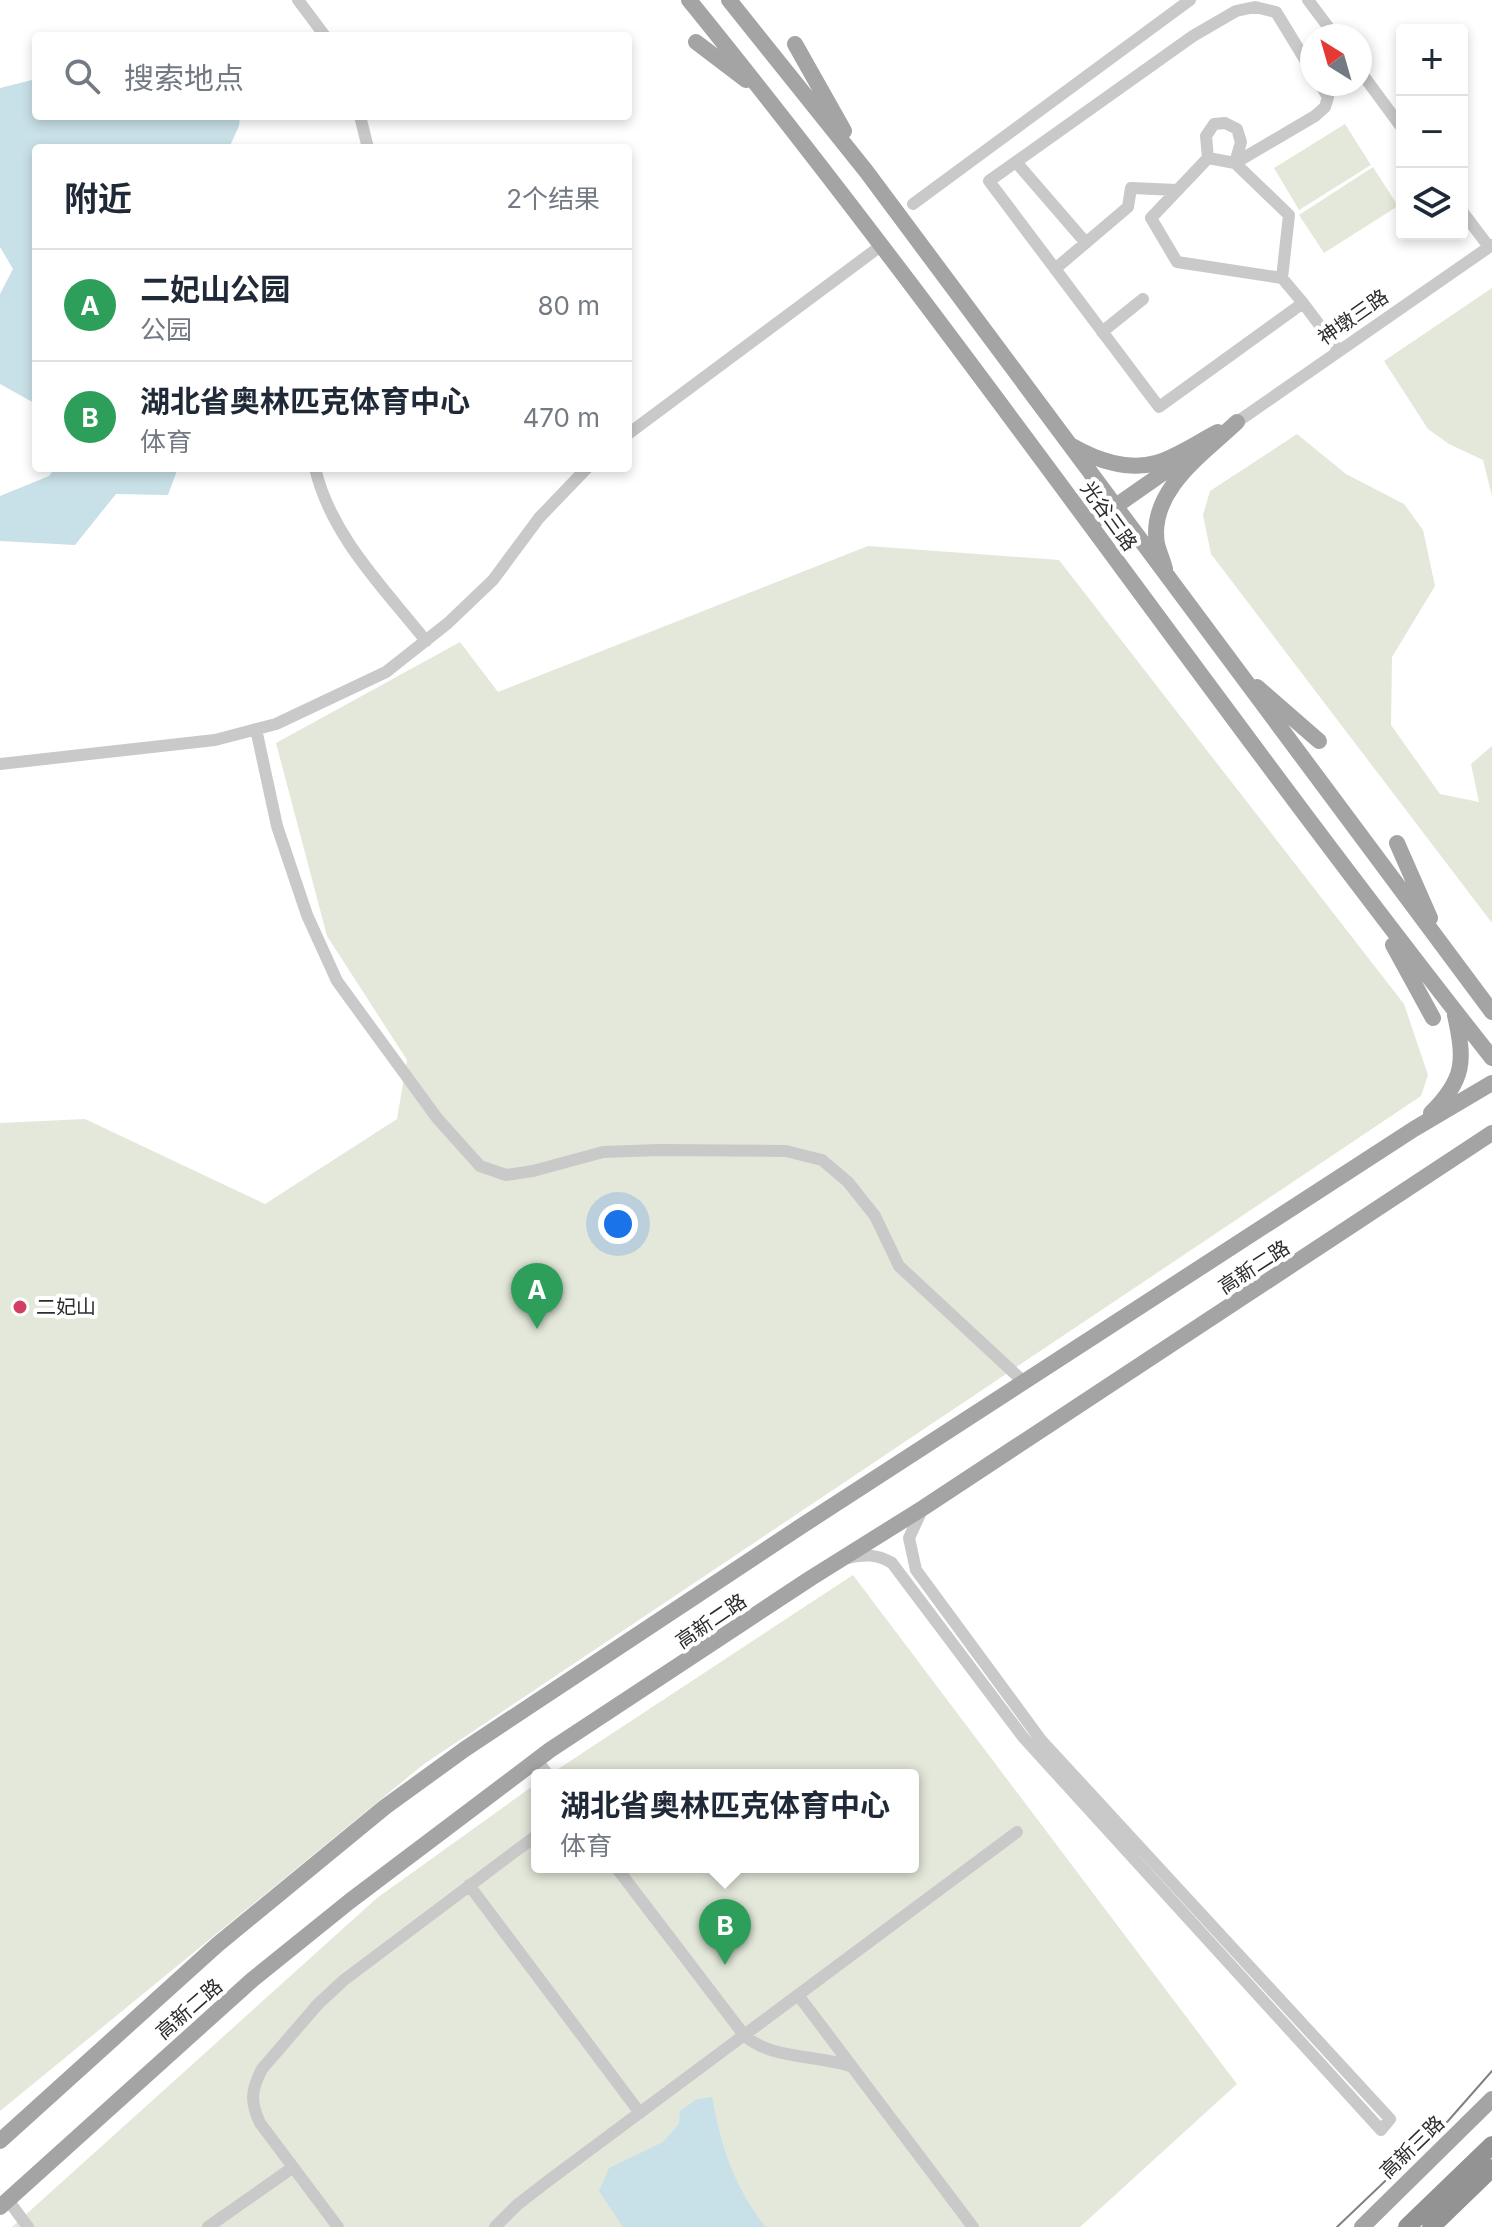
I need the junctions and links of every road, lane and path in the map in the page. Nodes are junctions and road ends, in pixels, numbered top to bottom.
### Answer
1 (298, 0) edge
2 (689, 0) edge
3 (729, 0) edge
4 (1190, 0) edge
5 (1308, 0) edge
6 (1326, 24) edge
7 (322, 32) edge
8 (696, 42) dead end
9 (795, 44) dead end
10 (1300, 51) edge
11 (1372, 87) edge
12 (1327, 96) edge
13 (767, 97) junction
14 (361, 120) edge
15 (1396, 120) edge
16 (367, 144) edge
17 (1208, 158) junction
18 (1016, 162) junction
19 (1235, 163) junction
20 (866, 171) junction
21 (1177, 190) junction
22 (913, 204) dead end
23 (1468, 218) edge
24 (1086, 243) junction
25 (882, 245) junction
26 (1490, 246) edge
27 (1055, 269) junction
28 (1282, 278) junction
29 (1143, 299) dead end
30 (1303, 303) junction
31 (1102, 332) junction
32 (1339, 351) junction
33 (1237, 422) junction
34 (632, 431) edge
35 (1065, 441) junction
36 (316, 472) edge
37 (583, 472) edge
38 (1114, 507) junction
39 (1090, 524) junction
40 (1169, 581) junction
41 (426, 641) junction
42 (1231, 664) junction
43 (256, 729) junction
44 (1319, 741) dead end
45 (0, 764) edge
46 (1397, 843) dead end
47 (1370, 901) junction
48 (1444, 948) junction
49 (1454, 1010) junction
50 (1492, 1012) edge
51 (1433, 1018) dead end
52 (1492, 1058) edge
53 (1492, 1083) edge
54 (1414, 1129) junction
55 (1492, 1133) edge
56 (1025, 1383) junction
57 (923, 1508) junction
58 (841, 1560) junction
59 (537, 1760) junction
60 (544, 1769) edge
61 (1017, 1832) dead end
62 (531, 1839) edge
63 (621, 1873) edge
64 (469, 1885) junction
65 (798, 1995) junction
66 (744, 2035) junction
67 (850, 2066) junction
68 (1492, 2099) edge
69 (640, 2113) junction
70 (0, 2141) edge
71 (1492, 2145) edge
72 (292, 2168) junction
73 (1492, 2168) edge
74 (4, 2203) edge
75 (28, 2227) edge
76 (208, 2227) edge
77 (338, 2227) edge
78 (495, 2227) edge
79 (973, 2227) edge
80 (1362, 2227) edge
81 (1407, 2227) edge
82 (1431, 2227) edge

1 - 7 street
2 - 13 main road, 光谷三路
3 - 20 main road, 光谷三路
4 - 22 street
5 - 6 street
8 - 13 main road
9 - 20 main road
10 - 18 street
11 - 15 street
12 - 19 street
13 - 25 main road, 光谷三路
14 - 16 street
17 - 19 street
17 - 19 street
17 - 21 street
18 - 24 street
18 - 27 street
19 - 28 street
20 - 35 main road, 光谷三路
21 - 24 street
21 - 28 street
23 - 26 street
24 - 27 street
25 - 34 street
25 - 39 main road, 光谷三路
26 - 32 street, 神墩三路
27 - 31 street
28 - 30 street
29 - 31 street
30 - 31 street
30 - 32 street
32 - 33 street, 神墩三路
33 - 35 main road
33 - 38 main road
33 - 40 main road
35 - 38 main road, 光谷三路
36 - 41 street
37 - 41 street
38 - 39 main road
38 - 40 main road, 光谷三路
39 - 47 main road, 光谷三路
40 - 42 main road, 光谷三路
41 - 43 street
42 - 44 main road
42 - 48 main road, 光谷三路
43 - 45 street
43 - 56 street
46 - 48 main road
47 - 49 main road, 光谷三路
47 - 51 main road
48 - 50 main road, 光谷三路
49 - 52 main road, 光谷三路
49 - 54 main road
53 - 54 main road, 高新二路
54 - 56 main road, 高新二路
55 - 57 main road, 高新二路
56 - 70 main road, 高新二路
57 - 58 main road, 高新二路
57 - 58 street
58 - 59 main road, 高新二路
59 - 60 street
59 - 74 main road, 高新二路
61 - 65 street
62 - 64 street
63 - 66 street
64 - 69 street
64 - 72 street
65 - 66 street
65 - 67 street
66 - 67 street
66 - 69 street
67 - 79 street
68 - 80 main road, 高新三路
69 - 78 street
71 - 81 highway
72 - 76 street
72 - 77 street
73 - 82 highway
74 - 75 street

